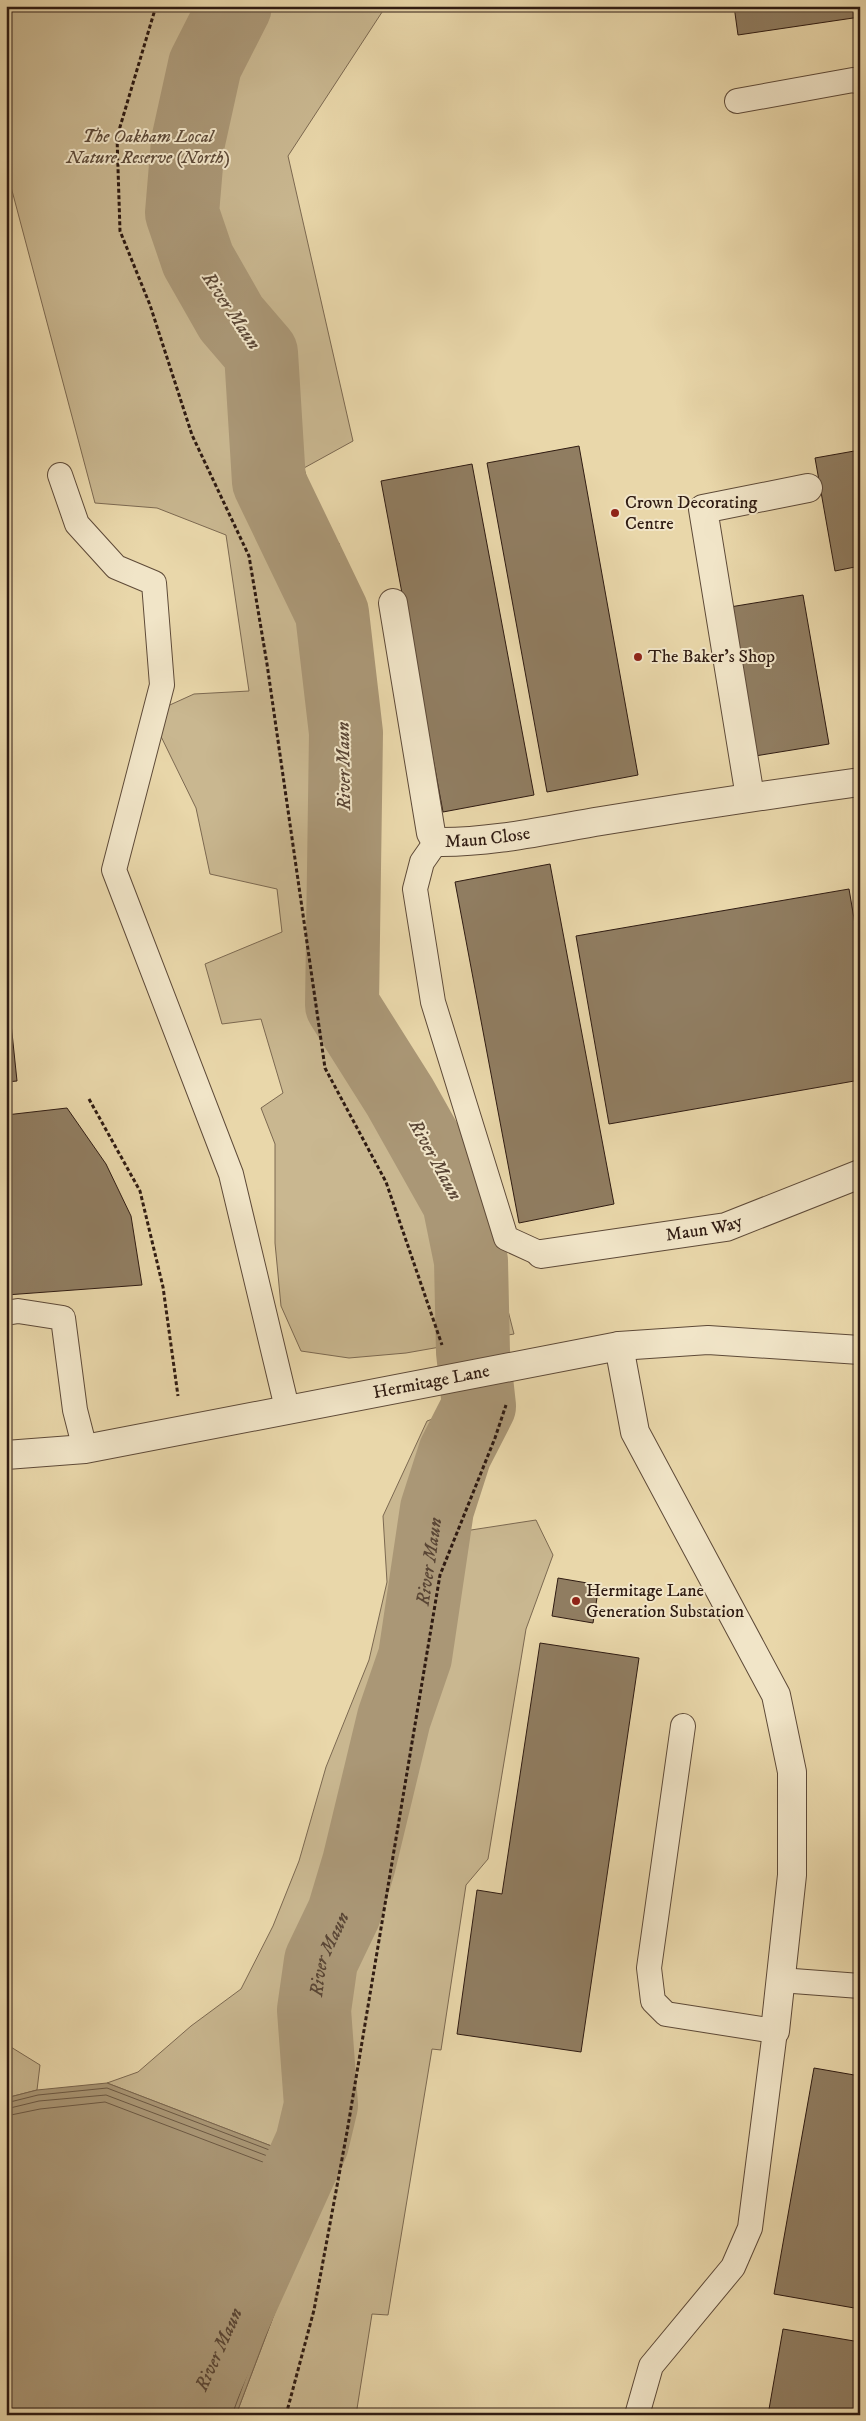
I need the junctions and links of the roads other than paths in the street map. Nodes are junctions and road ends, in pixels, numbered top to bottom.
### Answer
1 (860, 82) edge
2 (737, 101) dead end
3 (60, 475) dead end
4 (808, 488) dead end
5 (393, 603) dead end
6 (860, 782) edge
7 (750, 797) junction
8 (436, 842) junction
9 (860, 1174) edge
10 (541, 1254) joint
11 (6, 1313) edge
12 (618, 1346) junction
13 (860, 1350) edge
14 (287, 1408) junction
15 (85, 1448) junction
16 (6, 1455) edge
17 (683, 1726) dead end
18 (780, 1980) junction
19 (860, 1986) edge
20 (775, 2031) junction
21 (637, 2415) edge

1 - 2 lane
3 - 14 lane
4 - 7 street
5 - 8 street, Maun Close
6 - 7 street, Maun Close
7 - 8 street, Maun Close
8 - 10 lane
9 - 10 street, Maun Way
11 - 15 lane
12 - 13 street, Hermitage Lane
12 - 14 street, Hermitage Lane
12 - 18 street
14 - 15 street, Hermitage Lane
15 - 16 street, Hermitage Lane
17 - 20 lane
18 - 19 lane
18 - 20 street
20 - 21 lane

